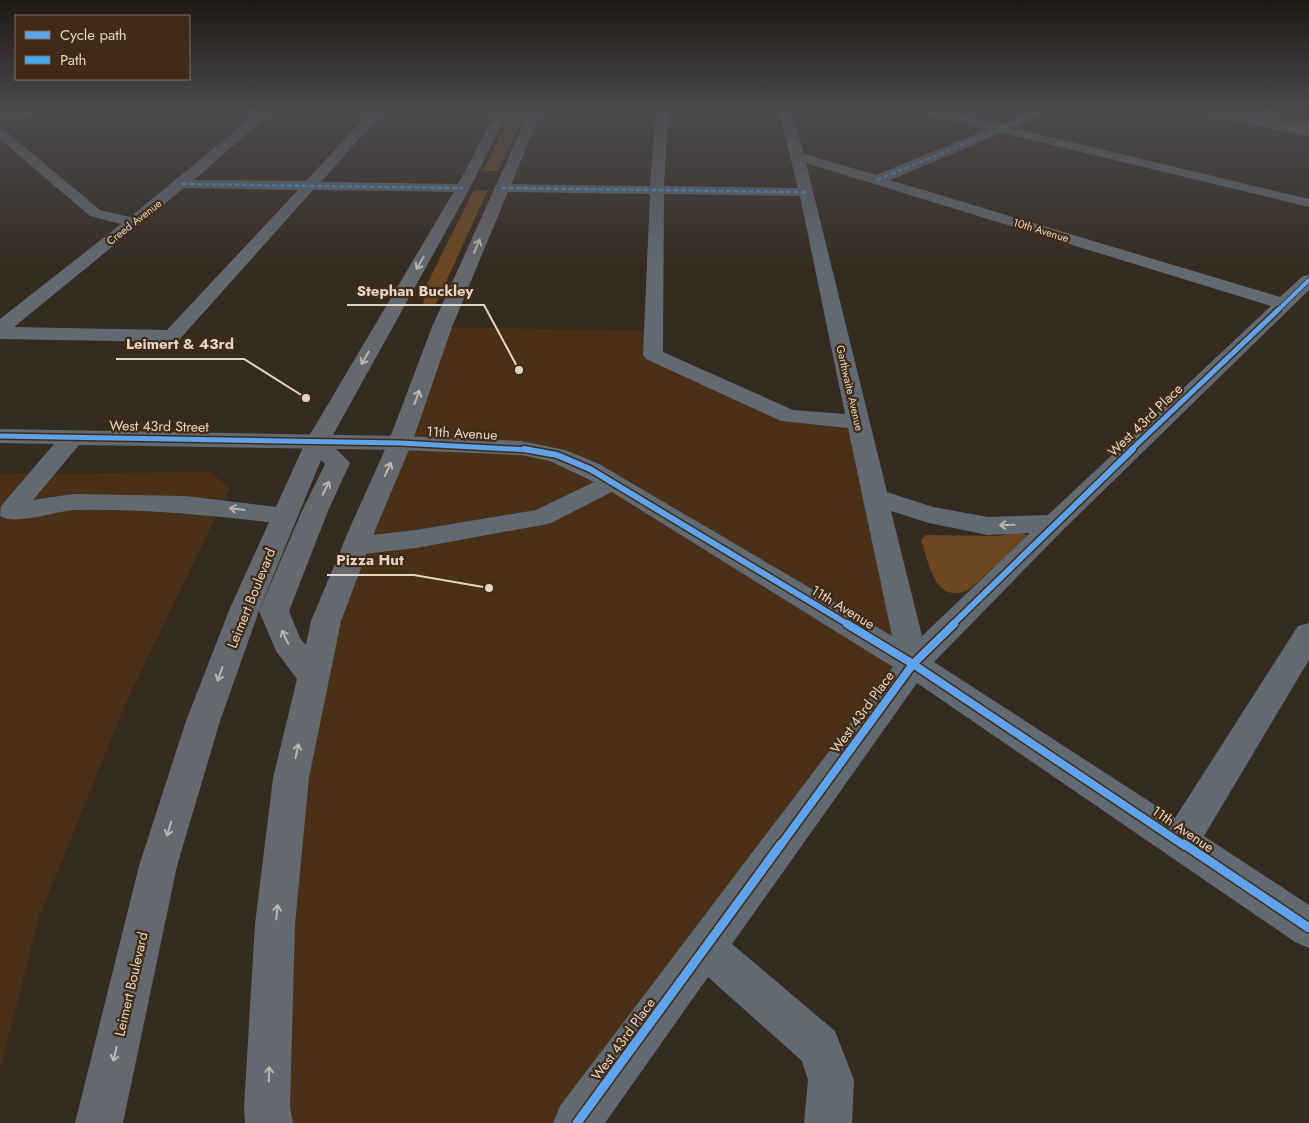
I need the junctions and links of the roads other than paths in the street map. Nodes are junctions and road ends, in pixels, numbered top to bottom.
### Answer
1 (37, 164) edge
2 (205, 164) edge
3 (330, 164) edge
4 (475, 164) edge
5 (512, 164) edge
6 (659, 164) edge
7 (800, 164) edge
8 (826, 164) edge
9 (915, 164) edge
10 (1149, 164) edge
11 (877, 180) junction
12 (466, 182) junction
13 (504, 183) junction
14 (182, 184) junction
15 (310, 186) junction
16 (657, 190) junction
17 (806, 192) junction
18 (1309, 203) edge
19 (131, 222) junction
20 (1309, 280) edge
21 (1283, 304) junction
22 (0, 331) edge
23 (858, 422) junction
24 (0, 436) edge
25 (73, 437) junction
26 (400, 442) junction
27 (317, 443) junction
28 (613, 482) junction
29 (874, 496) junction
30 (3, 516) edge
31 (285, 516) junction
32 (1055, 523) junction
33 (356, 546) junction
34 (1309, 634) edge
35 (912, 664) junction
36 (313, 677) junction
37 (1180, 842) junction
38 (1309, 928) edge
39 (705, 947) junction
40 (99, 1123) edge
41 (269, 1123) edge
42 (577, 1123) edge
43 (828, 1123) edge

1 - 19 street
2 - 14 street, Creed Avenue
3 - 15 street
4 - 12 main road, Leimert Boulevard
5 - 13 main road
6 - 16 street
7 - 17 street, Garthwaite Avenue
8 - 11 street, 10th Avenue
9 - 11 street
10 - 18 street
11 - 21 street, 10th Avenue
12 - 13 main road
12 - 15 street
12 -> 27 main road, Leimert Boulevard
13 - 16 street
26 -> 13 main road
14 - 15 street
14 - 19 street, Creed Avenue
15 - 22 street
16 - 17 street
16 - 23 street
17 - 23 street, Garthwaite Avenue
19 - 22 street, Creed Avenue
20 - 21 street, West 43rd Place
21 - 32 street, West 43rd Place
23 - 29 street, Garthwaite Avenue
24 - 25 street, West 43rd Street
25 - 27 street, West 43rd Street
25 - 30 street
26 - 27 street, 11th Avenue
26 - 28 street, 11th Avenue
33 -> 26 main road
27 - 31 main road, Leimert Boulevard
36 -> 27 main road
28 - 33 street
28 - 35 street, 11th Avenue
32 -> 29 street
29 - 35 street, Garthwaite Avenue
31 -> 30 street
31 -> 40 main road, Leimert Boulevard
32 - 35 street, West 43rd Place
33 - 36 main road
34 - 37 street
35 - 37 street, 11th Avenue
35 - 39 street, West 43rd Place
41 -> 36 main road
37 - 38 street, 11th Avenue
39 - 42 street, West 43rd Place
39 - 43 street

